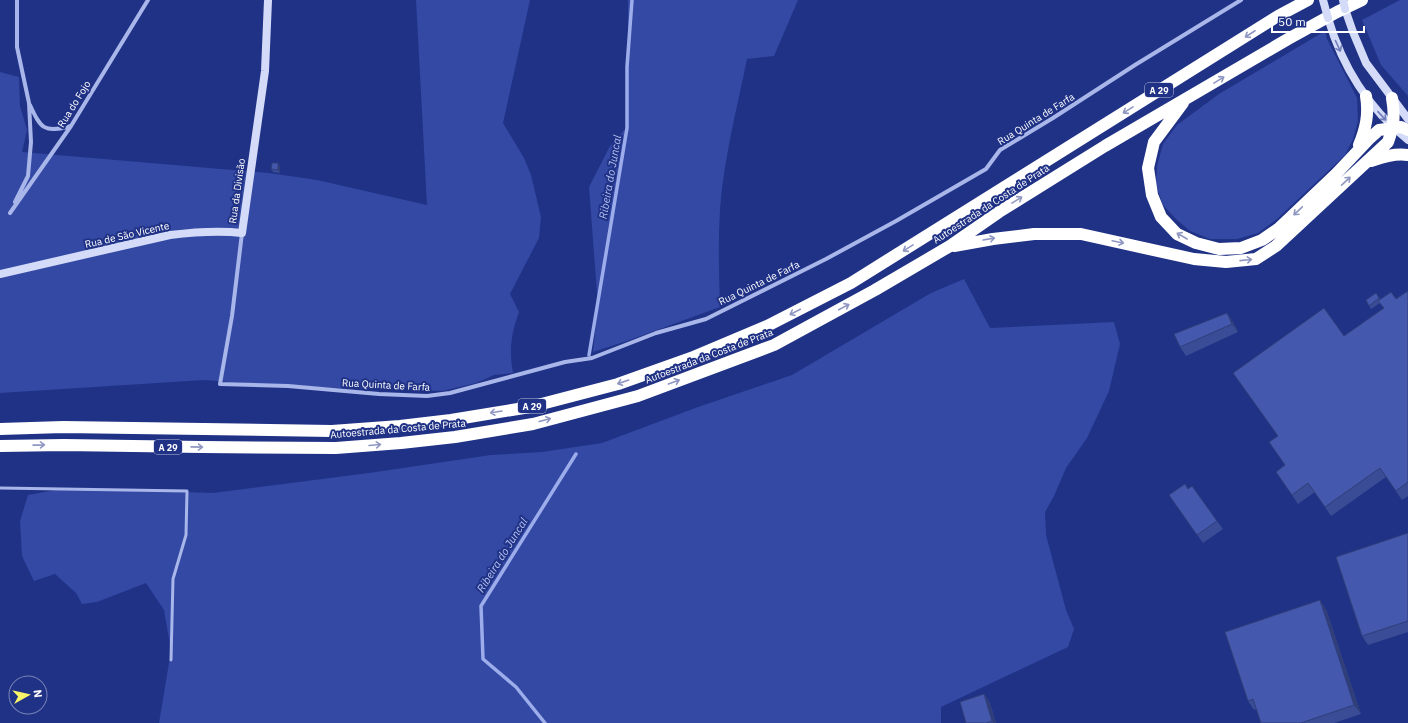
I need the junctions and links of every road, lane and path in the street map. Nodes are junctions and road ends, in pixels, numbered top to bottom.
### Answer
1 (18, 0) edge
2 (148, 0) edge
3 (268, 0) edge
4 (1241, 0) edge
5 (1308, 0) edge
6 (1324, 0) edge
7 (1343, 0) edge
8 (1362, 0) edge
9 (1366, 96) junction
10 (1392, 98) junction
11 (1185, 99) junction
12 (29, 103) junction
13 (1408, 119) edge
14 (71, 126) junction
15 (1393, 128) junction
16 (1408, 130) edge
17 (1408, 140) edge
18 (1355, 153) junction
19 (1408, 155) edge
20 (1364, 164) junction
21 (242, 233) junction
22 (950, 246) junction
23 (0, 271) edge
24 (17, 271) junction
25 (0, 274) edge
26 (220, 384) joint
27 (0, 429) edge
28 (0, 446) edge
29 (0, 488) edge
30 (171, 660) dead end

1 - 12 street
2 - 14 street, Rua do Fojo
3 - 21 street, Rua da Divisão
4 - 26 street, Rua Quinta de Farfa
5 -> 27 highway, Autoestrada da Costa de Prata / A 29
6 -> 9 street, bridge
7 - 10 street, bridge
11 -> 8 highway, Autoestrada da Costa de Prata / A 29
9 -> 15 street
9 - 18 highway
10 - 13 street
10 - 15 highway
18 -> 11 highway
22 -> 11 highway, Autoestrada da Costa de Prata / A 29
12 - 14 street
12 - 14 street, Rua do Fojo
15 - 16 highway
15 - 17 street
15 - 18 highway
15 - 20 highway
19 - 20 highway
22 -> 20 highway
21 - 24 street, Rua de São Vicente
21 - 26 street, Rua da Divisão
28 -> 22 highway, Autoestrada da Costa de Prata / A 29
23 - 24 street, Rua de São Vicente
24 - 25 street, Rua de São Vicente
29 - 30 lane

